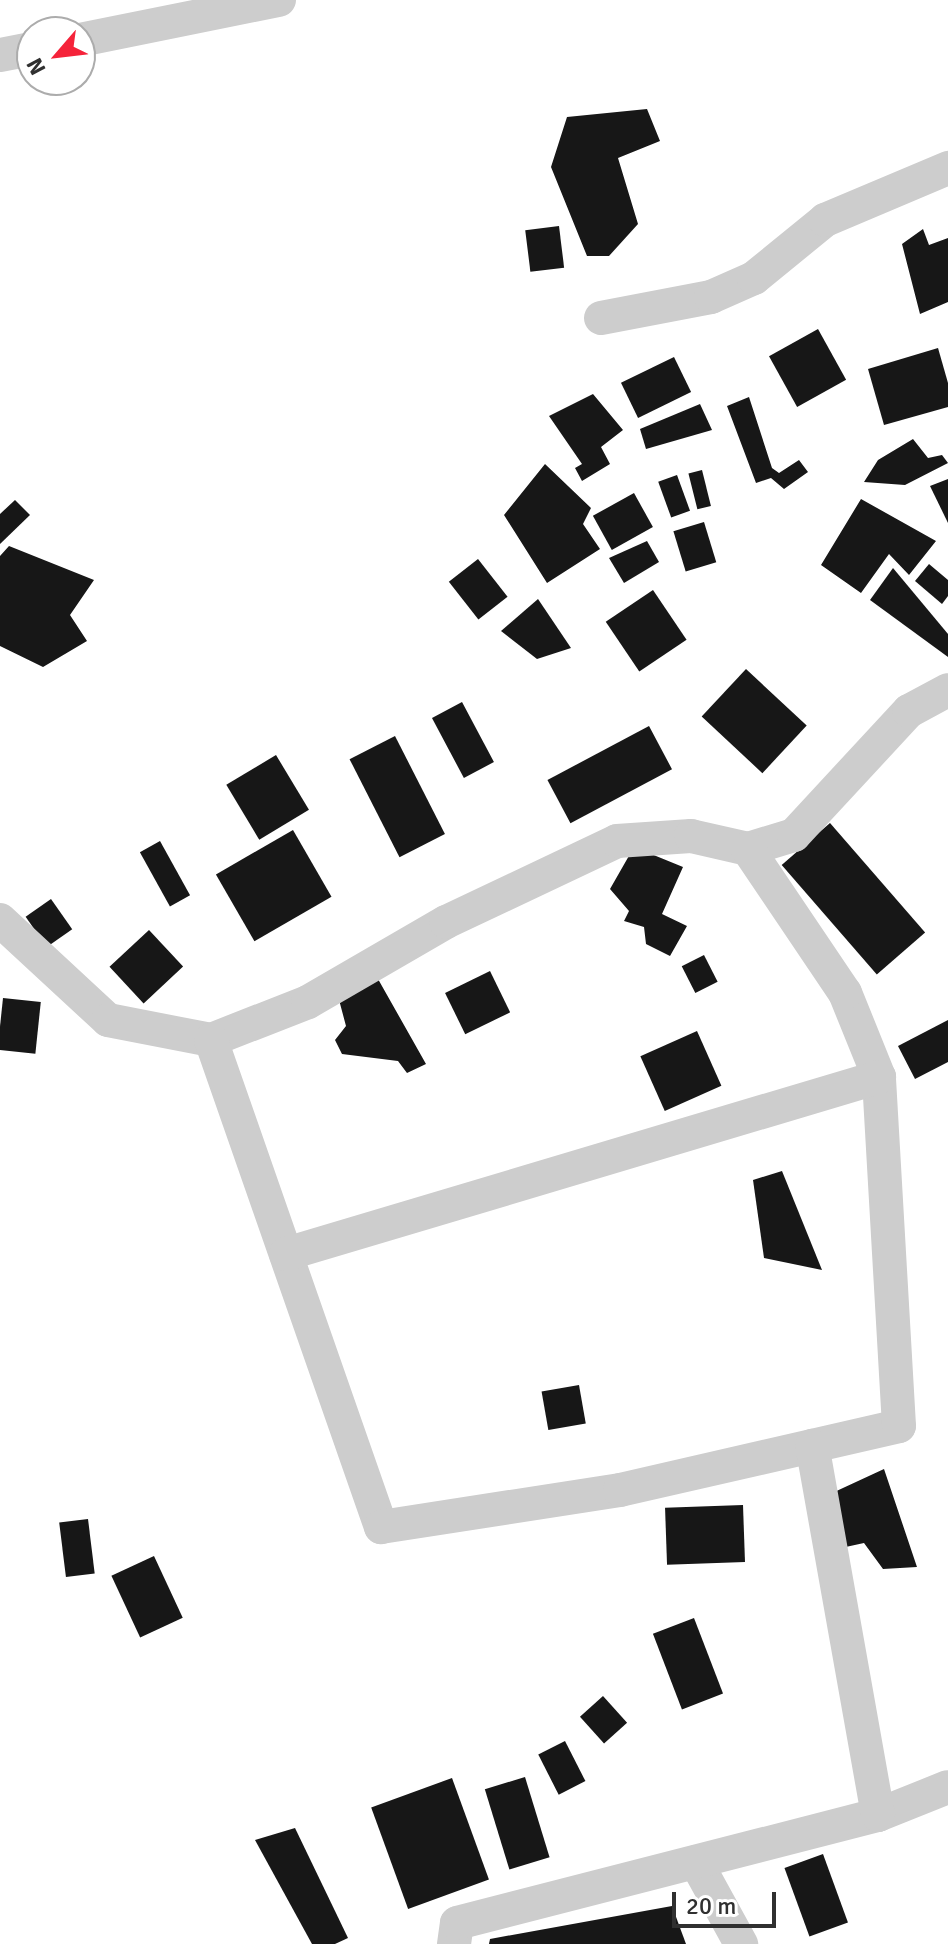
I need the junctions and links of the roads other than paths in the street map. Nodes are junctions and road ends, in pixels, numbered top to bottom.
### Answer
1 (279, 0) edge
2 (173, 10) edge
3 (96, 35) edge
4 (948, 168) edge
5 (601, 318) dead end
6 (948, 690) edge
7 (748, 849) junction
8 (0, 920) edge
9 (211, 1040) junction
10 (879, 1077) junction
11 (286, 1254) junction
12 (812, 1446) junction
13 (948, 1787) edge
14 (878, 1815) junction
15 (696, 1862) junction
16 (454, 1944) edge
17 (741, 1944) edge

1 - 2 street
2 - 3 street
4 - 5 street
6 - 7 street
7 - 9 street
7 - 10 street
8 - 9 street
9 - 11 street
10 - 11 street
10 - 12 street
11 - 12 street
12 - 14 street
13 - 14 street
14 - 15 street
15 - 16 street
15 - 17 street

